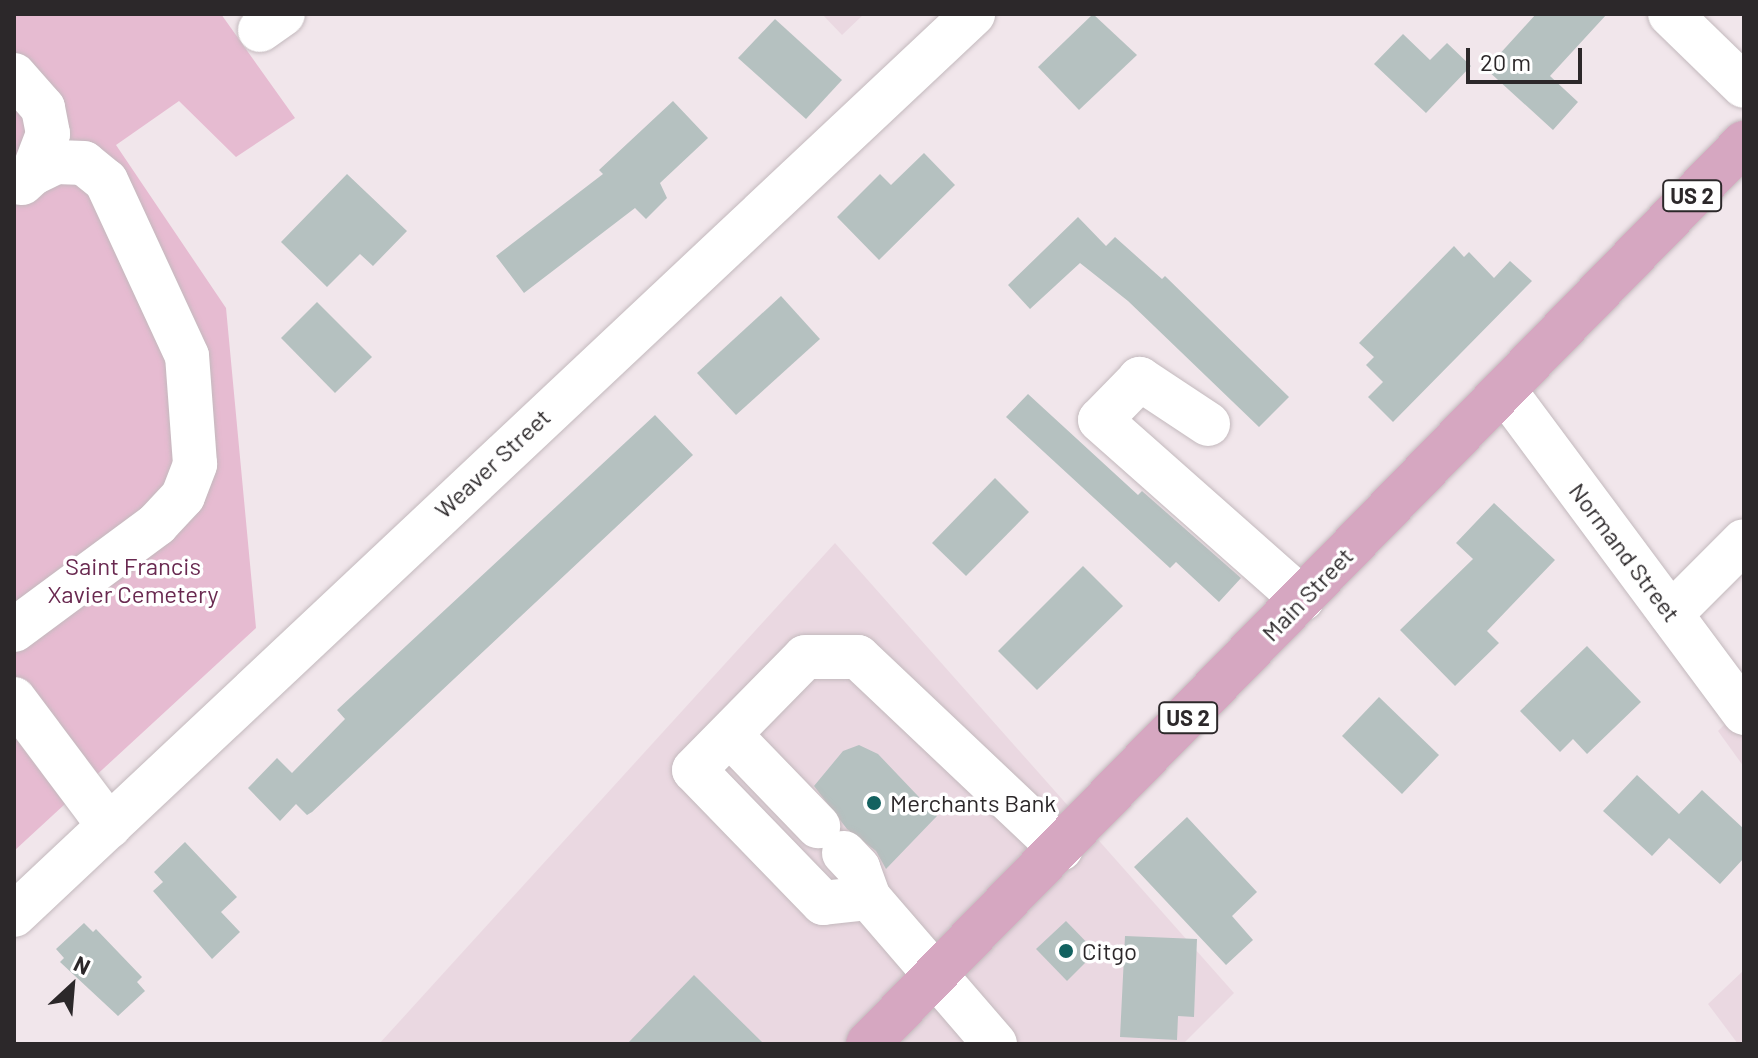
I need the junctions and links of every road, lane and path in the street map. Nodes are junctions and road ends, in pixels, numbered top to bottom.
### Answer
1 (973, 14) edge
2 (1670, 14) edge
3 (14, 75) edge
4 (1744, 86) edge
5 (1744, 143) edge
6 (24, 181) edge
7 (1505, 391) junction
8 (1208, 424) dead end
9 (1744, 541) edge
10 (1302, 599) junction
11 (1671, 614) junction
12 (14, 630) edge
13 (14, 699) edge
14 (1744, 713) edge
15 (730, 735) junction
16 (109, 826) junction
17 (1061, 849) junction
18 (869, 898) junction
19 (14, 915) edge
20 (938, 976) junction
21 (868, 1044) edge
22 (995, 1044) edge

1 - 16 street, Weaver Street
2 - 4 street
3 - 6 street
5 - 7 main road, Main Street / US 2
6 - 12 street
7 - 10 main road, Main Street / US 2
7 - 11 street, Normand Street
8 - 10 street
9 - 11 street
10 - 17 main road, Main Street / US 2
11 - 14 street, Normand Street
13 - 16 street
15 - 17 street
15 - 18 street
15 - 18 street
16 - 19 street, Weaver Street
17 - 20 main road, Main Street / US 2
18 - 20 street
20 - 21 main road, Main Street / US 2
20 - 22 street

